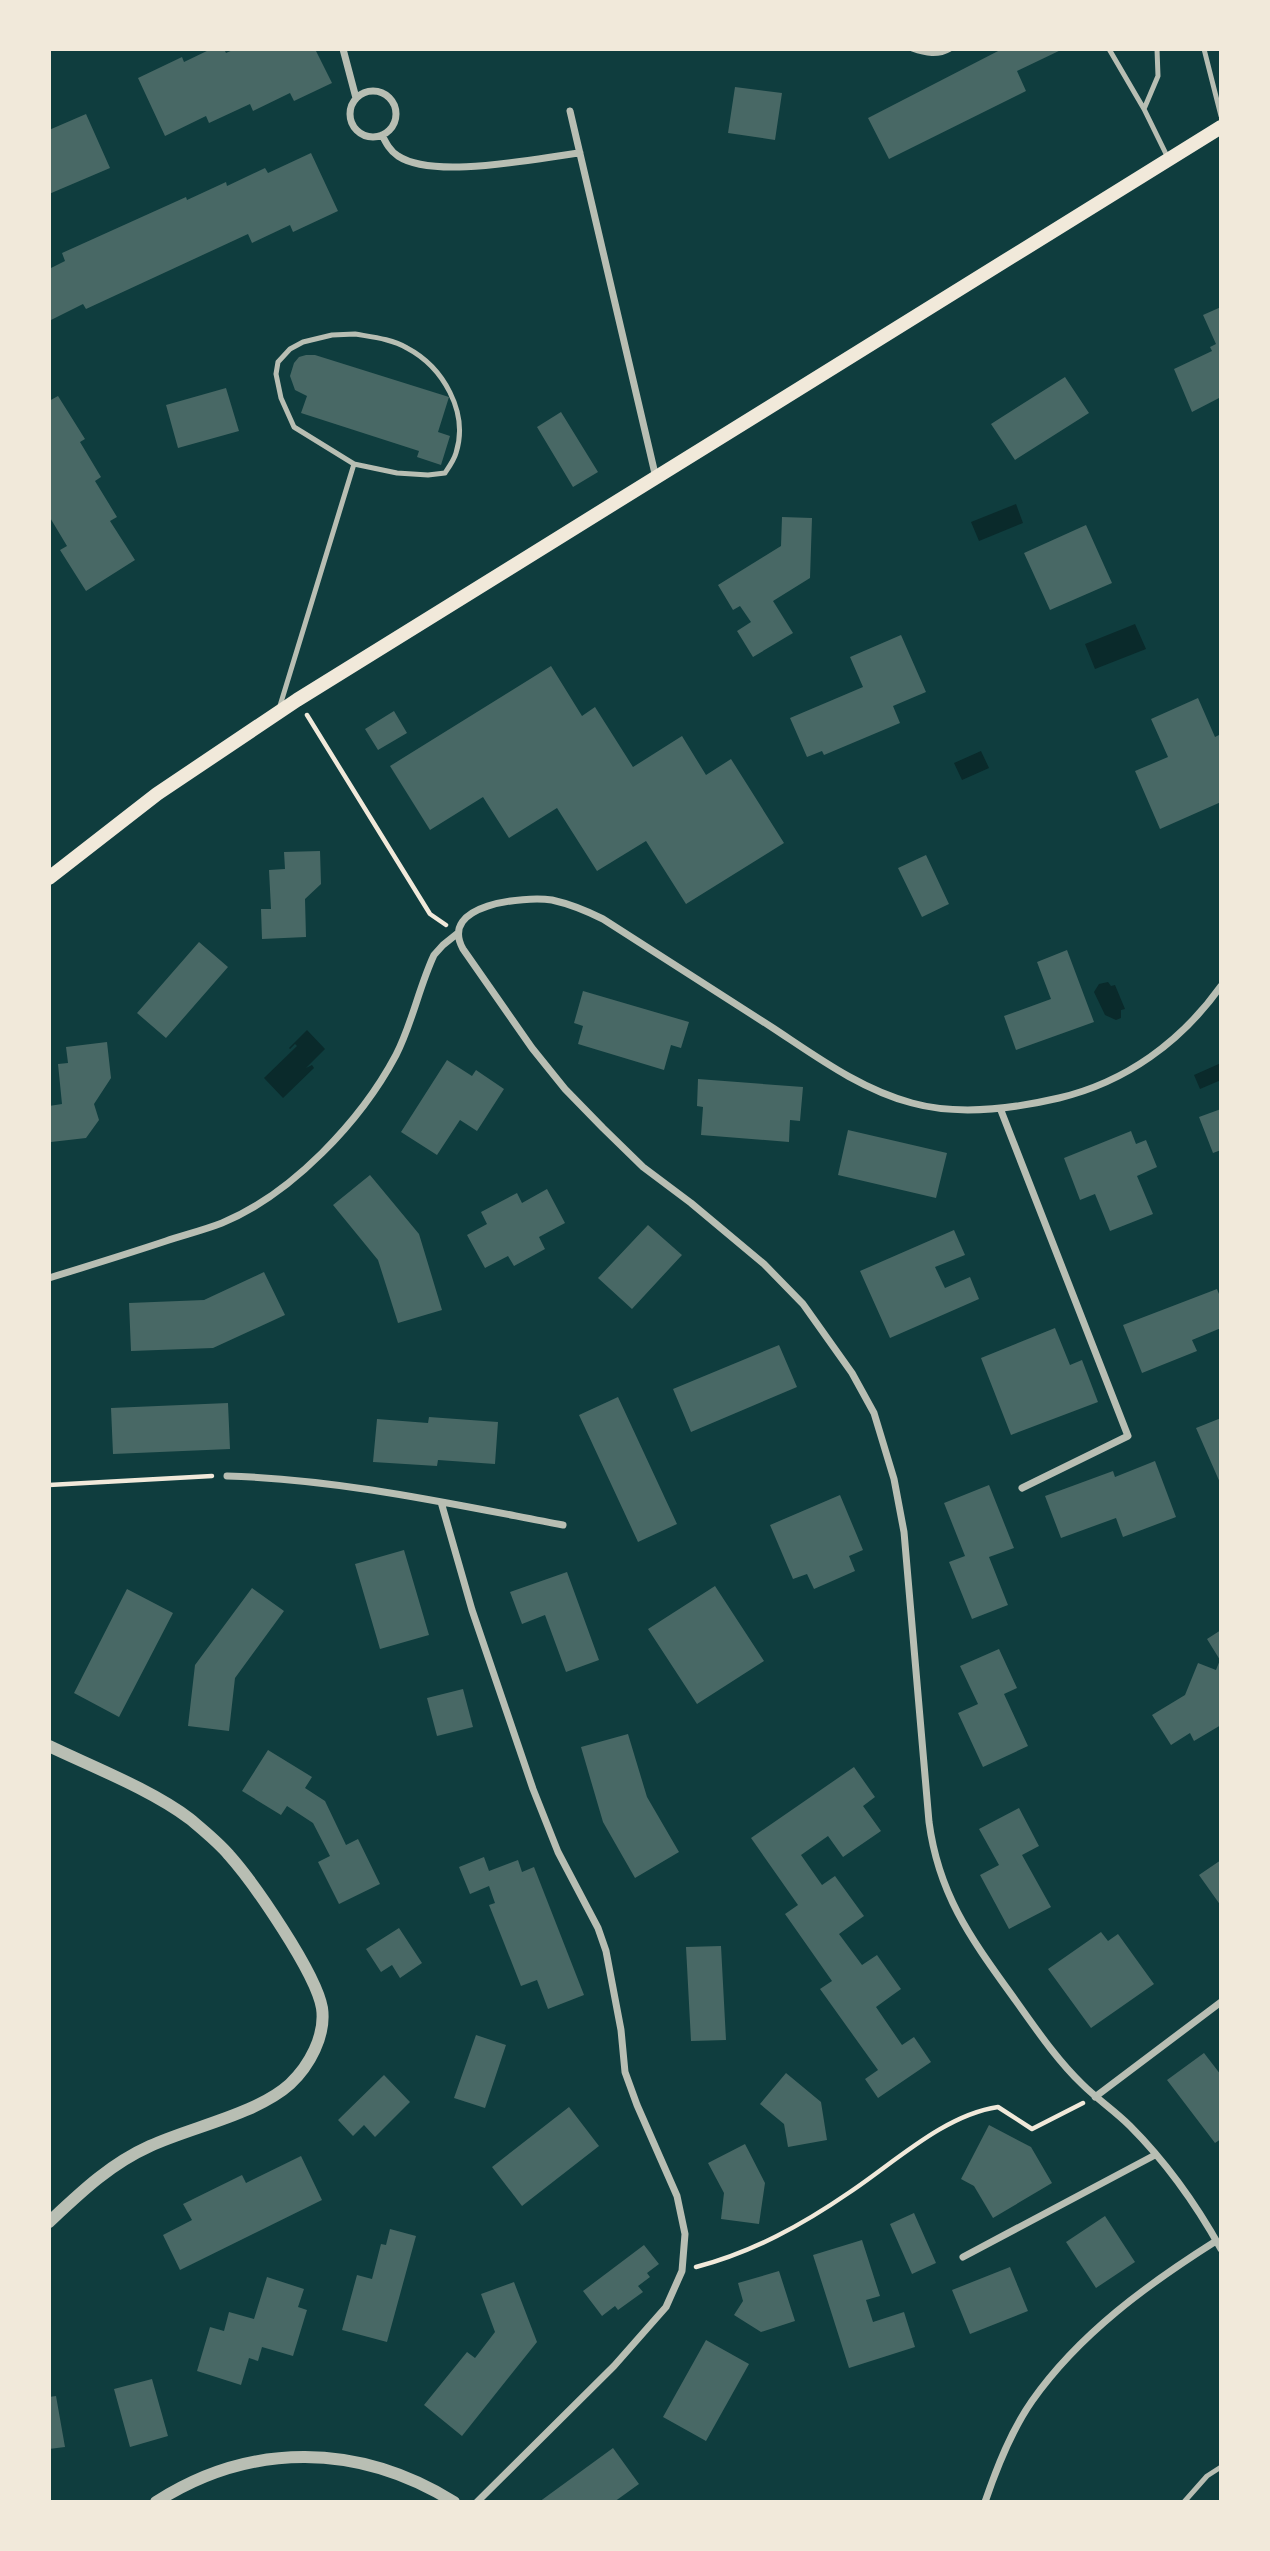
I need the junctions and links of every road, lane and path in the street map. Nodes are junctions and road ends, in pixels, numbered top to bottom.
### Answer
1 (342, 49) edge
2 (912, 49) edge
3 (950, 49) edge
4 (1109, 49) edge
5 (1157, 49) edge
6 (1204, 49) edge
7 (356, 98) junction
8 (1144, 109) junction
9 (570, 111) dead end
10 (1221, 116) edge
11 (1221, 127) edge
12 (382, 135) junction
13 (580, 153) junction
14 (1169, 160) junction
15 (354, 464) junction
16 (656, 479) junction
17 (297, 699) junction
18 (278, 712) junction
19 (49, 878) edge
20 (458, 933) junction
21 (1221, 986) edge
22 (1000, 1108) junction
23 (49, 1278) edge
24 (227, 1476) joint
25 (49, 1485) edge
26 (1022, 1488) dead end
27 (441, 1502) junction
28 (563, 1525) dead end
29 (49, 1746) edge
30 (1221, 2002) edge
31 (1095, 2096) junction
32 (1155, 2155) junction
33 (49, 2222) edge
34 (1216, 2241) junction
35 (1221, 2249) edge
36 (963, 2257) dead end
37 (682, 2272) junction
38 (1221, 2467) edge
39 (156, 2502) edge
40 (454, 2502) edge
41 (477, 2502) edge
42 (985, 2502) edge
43 (1184, 2502) edge

1 - 7 street
2 - 3 lane
4 - 8 lane
5 - 8 lane
6 - 10 lane
7 - 12 street
7 - 12 street
8 - 14 lane
9 - 13 street
11 - 14 main road
12 - 13 street
13 - 16 street
14 - 16 main road
15 - 15 lane
15 - 18 lane
16 - 17 main road
17 - 18 main road
17 - 20 path
18 - 19 main road
20 - 22 street
20 - 23 street
20 - 31 street
21 - 22 street
22 - 26 street
24 - 25 path
24 - 27 street
27 - 28 street
27 - 37 street
29 - 33 street
30 - 31 street
31 - 32 street
31 - 37 path
32 - 34 street
32 - 36 street
34 - 35 street
34 - 42 street
37 - 41 street
38 - 43 lane
39 - 40 street

